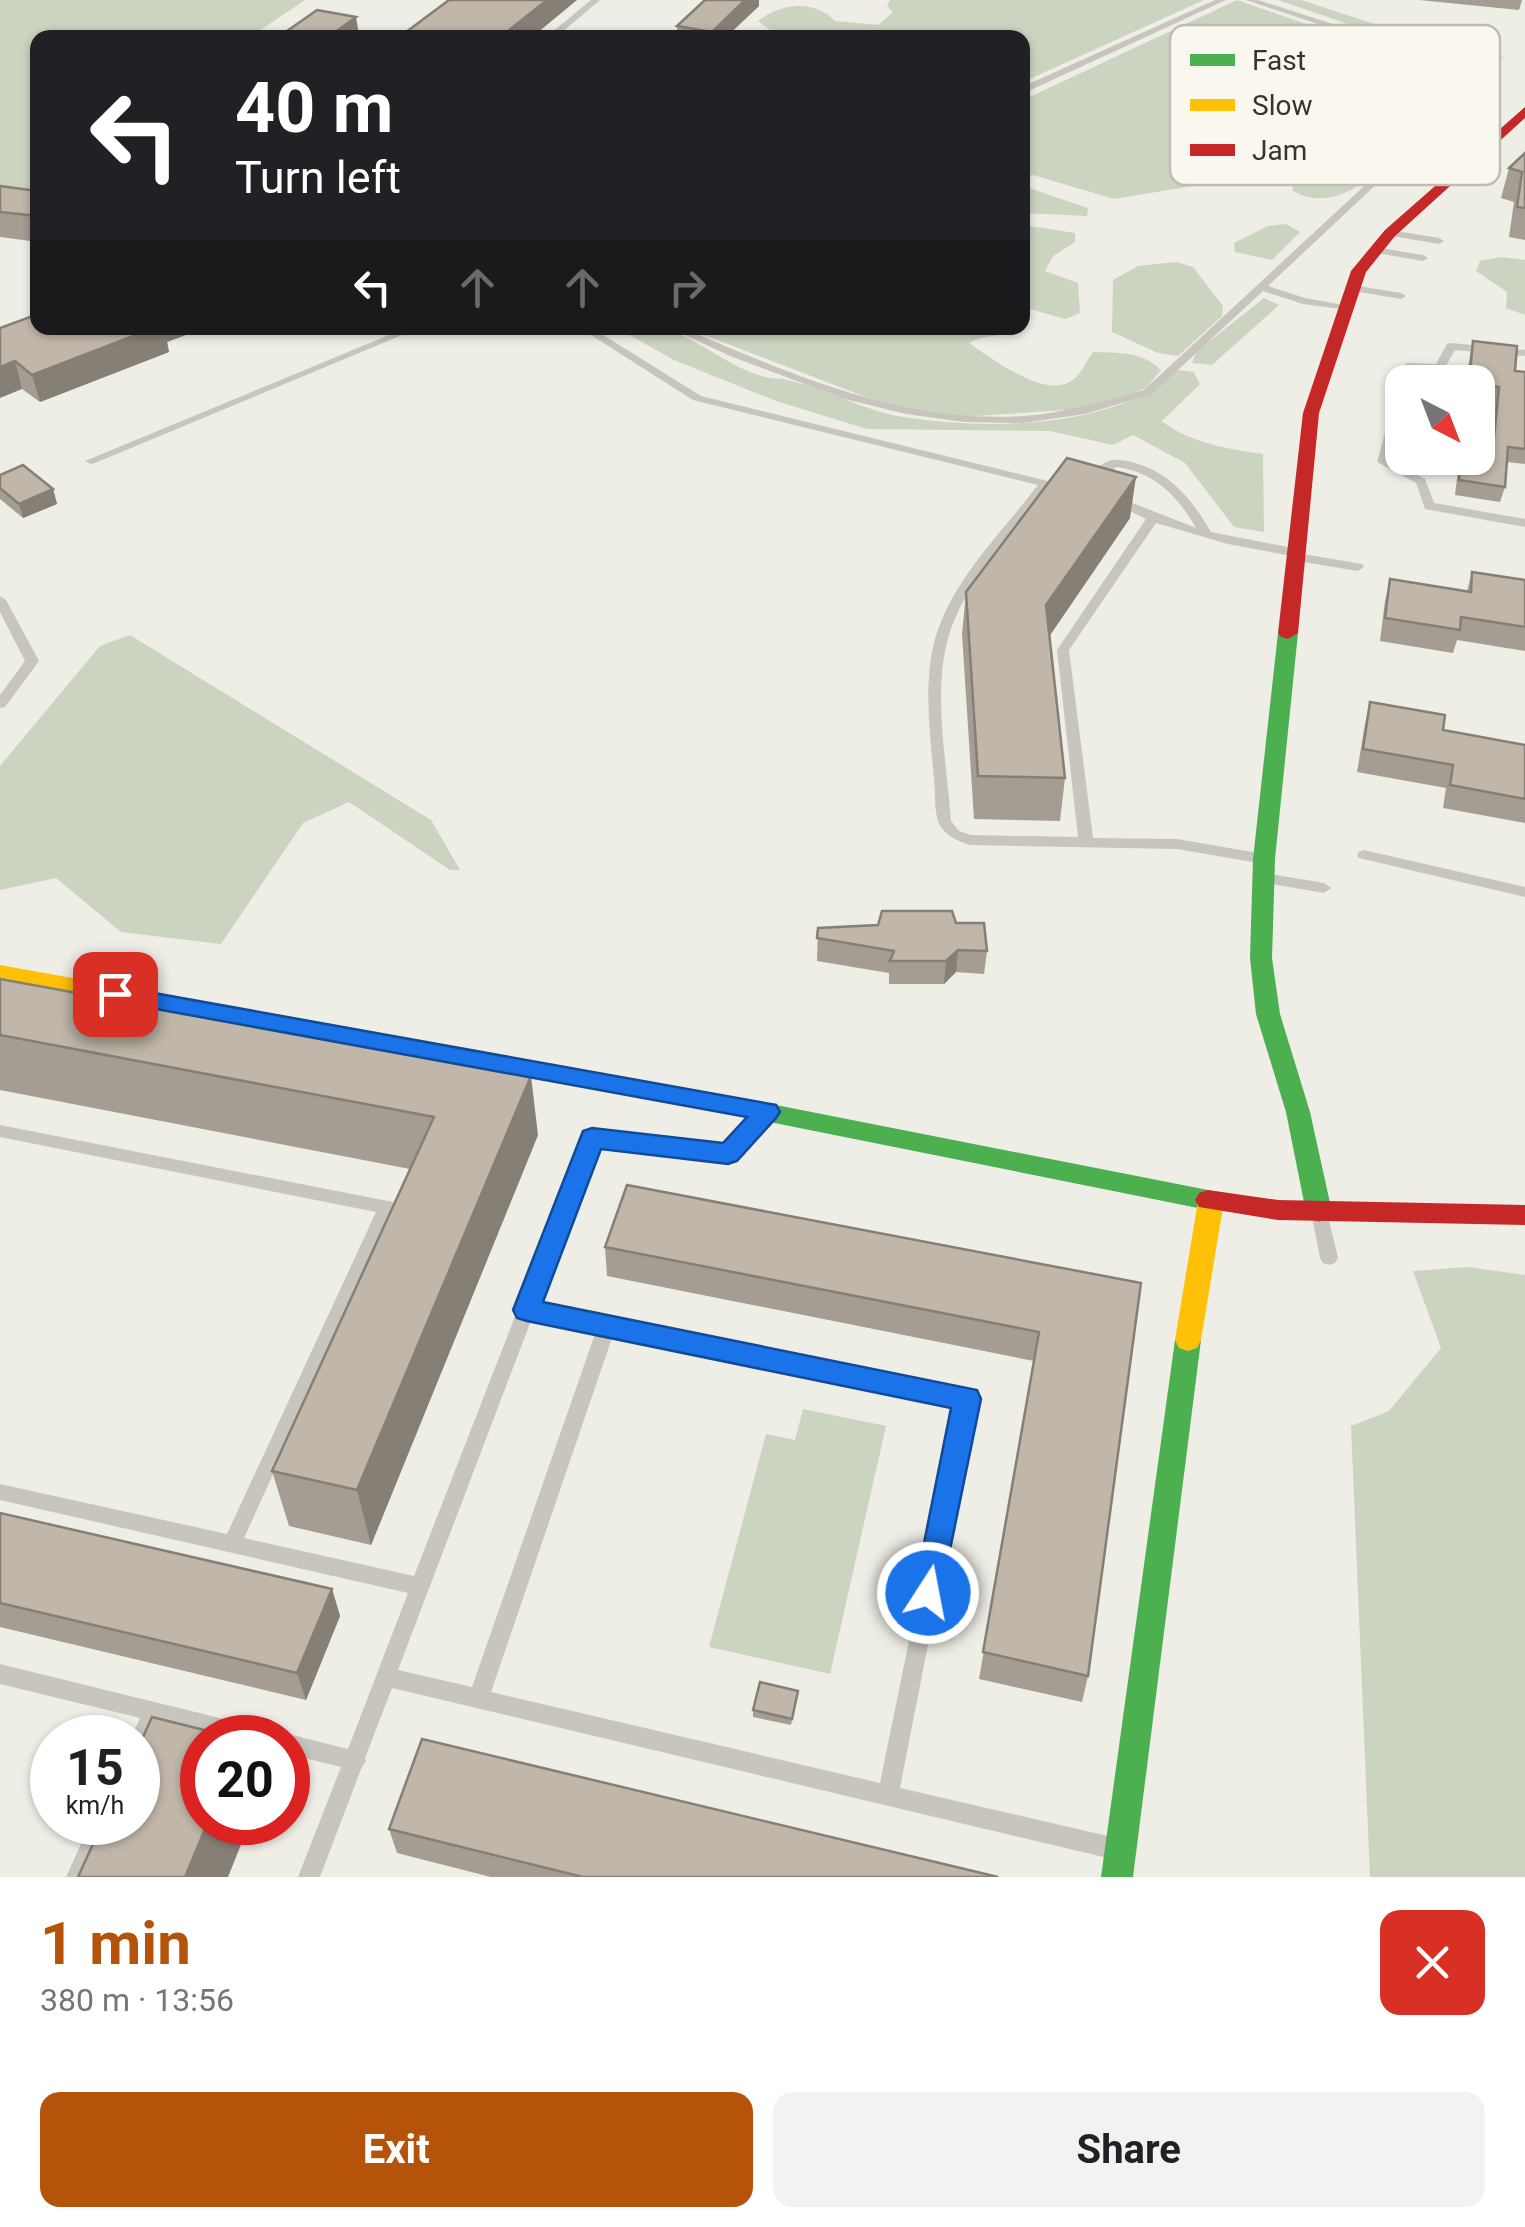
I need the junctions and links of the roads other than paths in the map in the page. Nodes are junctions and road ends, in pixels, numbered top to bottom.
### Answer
1 (596, 0) edge
2 (1222, 0) edge
3 (1250, 0) edge
4 (1327, 25) edge
5 (559, 30) edge
6 (1030, 87) edge
7 (1525, 111) edge
8 (1500, 134) edge
9 (1371, 185) edge
10 (1444, 185) edge
11 (1439, 241) dead end
12 (1382, 242) junction
13 (1423, 258) dead end
14 (1262, 286) junction
15 (1401, 296) dead end
16 (1349, 298) junction
17 (397, 335) edge
18 (595, 335) edge
19 (691, 335) edge
20 (1525, 353) edge
21 (1441, 365) edge
22 (91, 462) dead end
23 (1410, 475) edge
24 (1046, 483) junction
25 (1070, 490) junction
26 (1085, 494) edge
27 (1100, 498) edge
28 (1152, 519) junction
29 (1525, 523) edge
30 (1206, 536) junction
31 (1298, 555) junction
32 (1358, 566) dead end
33 (0, 600) edge
34 (0, 704) edge
35 (1086, 842) junction
36 (1364, 855) dead end
37 (1264, 869) junction
38 (1324, 888) dead end
39 (1525, 892) edge
40 (0, 973) edge
41 (768, 1112) junction
42 (0, 1131) edge
43 (1211, 1201) junction
44 (1319, 1212) junction
45 (1525, 1215) edge
46 (1329, 1258) dead end
47 (527, 1310) junction
48 (608, 1326) junction
49 (0, 1492) edge
50 (232, 1544) junction
51 (421, 1587) junction
52 (0, 1674) edge
53 (386, 1677) junction
54 (478, 1699) junction
55 (153, 1712) junction
56 (152, 1715) edge
57 (180, 1719) edge
58 (310, 1750) edge
59 (356, 1761) junction
60 (888, 1795) junction
61 (92, 1845) edge
62 (1120, 1850) junction
63 (77, 1877) edge
64 (310, 1877) edge
65 (1117, 1877) edge

1 - 5 lane
2 - 6 lane
3 - 4 lane
7 - 8 street
9 - 14 lane
10 - 12 street
11 - 12 lane
12 - 13 lane
12 - 16 street
14 - 16 lane
14 - 19 lane
15 - 16 lane
16 - 31 street
17 - 22 lane
18 - 24 lane
20 - 21 lane
23 - 29 lane
24 - 25 lane
24 - 35 lane
25 - 26 lane
25 - 30 lane
27 - 28 lane
28 - 30 lane
28 - 35 lane
30 - 31 lane
31 - 32 lane
31 - 37 street
33 - 34 lane
35 - 37 lane
36 - 39 lane
37 - 38 lane
37 - 44 street
40 - 41 street
41 - 43 street
41 - 47 lane
42 - 50 lane
43 - 44 street
43 - 62 street
44 - 45 street
44 - 46 lane
47 - 48 lane
47 - 51 lane
48 - 54 lane
48 - 60 lane
49 - 50 lane
50 - 51 lane
51 - 53 lane
52 - 55 lane
53 - 54 lane
53 - 59 lane
54 - 60 lane
55 - 56 lane
55 - 57 lane
58 - 59 lane
59 - 64 lane
60 - 62 lane
61 - 63 lane
62 - 65 street

